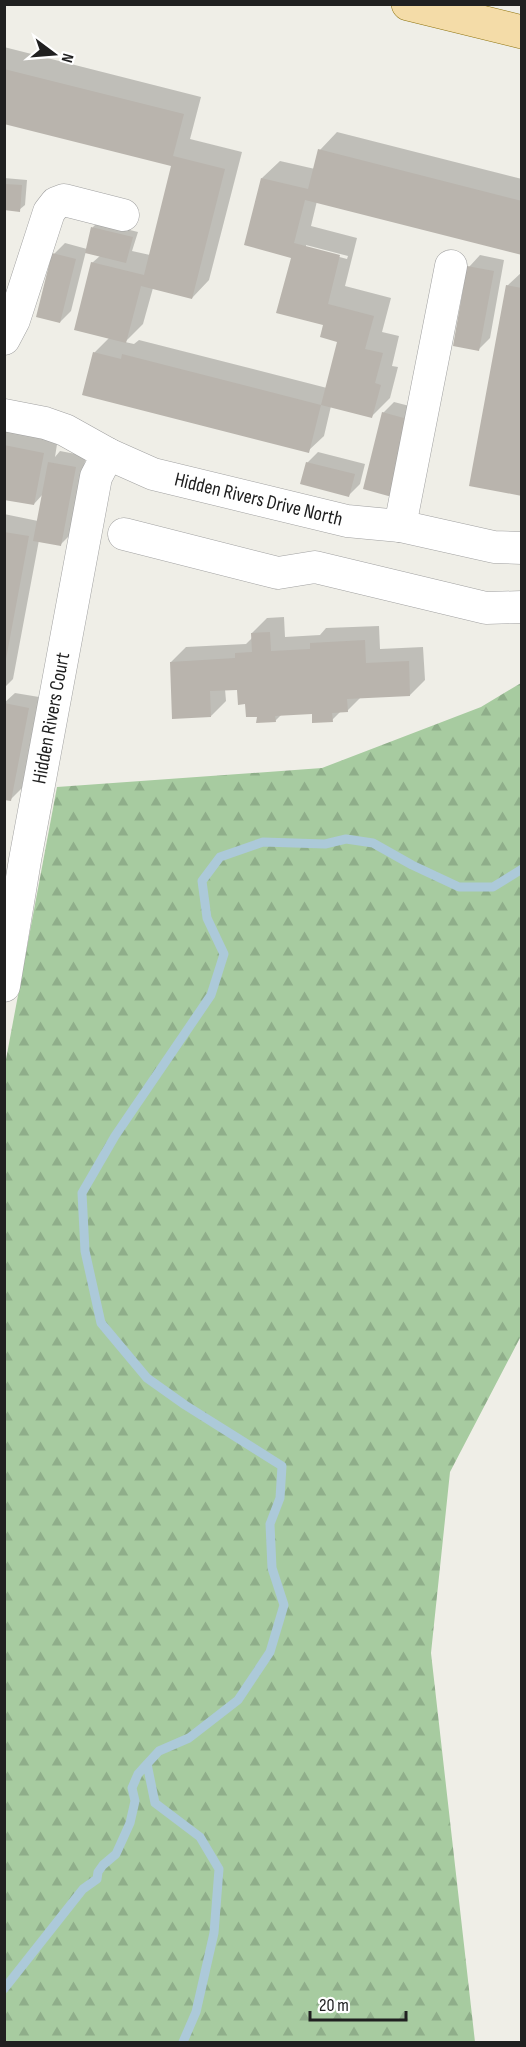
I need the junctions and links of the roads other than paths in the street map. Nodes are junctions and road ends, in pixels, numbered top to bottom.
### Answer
1 (408, 4) edge
2 (522, 32) edge
3 (123, 215) dead end
4 (451, 266) dead end
5 (4, 339) edge
6 (4, 415) edge
7 (108, 454) junction
8 (400, 526) junction
9 (124, 534) dead end
10 (522, 548) edge
11 (522, 607) edge
12 (15, 858) edge
13 (4, 986) edge

1 - 2 main road
3 - 5 lane
4 - 8 lane
6 - 7 lane, Hidden Rivers Drive North
7 - 8 lane, Hidden Rivers Drive North
7 - 12 lane, Hidden Rivers Court
8 - 10 lane, Hidden Rivers Drive North
9 - 11 lane
12 - 13 lane, Hidden Rivers Court

